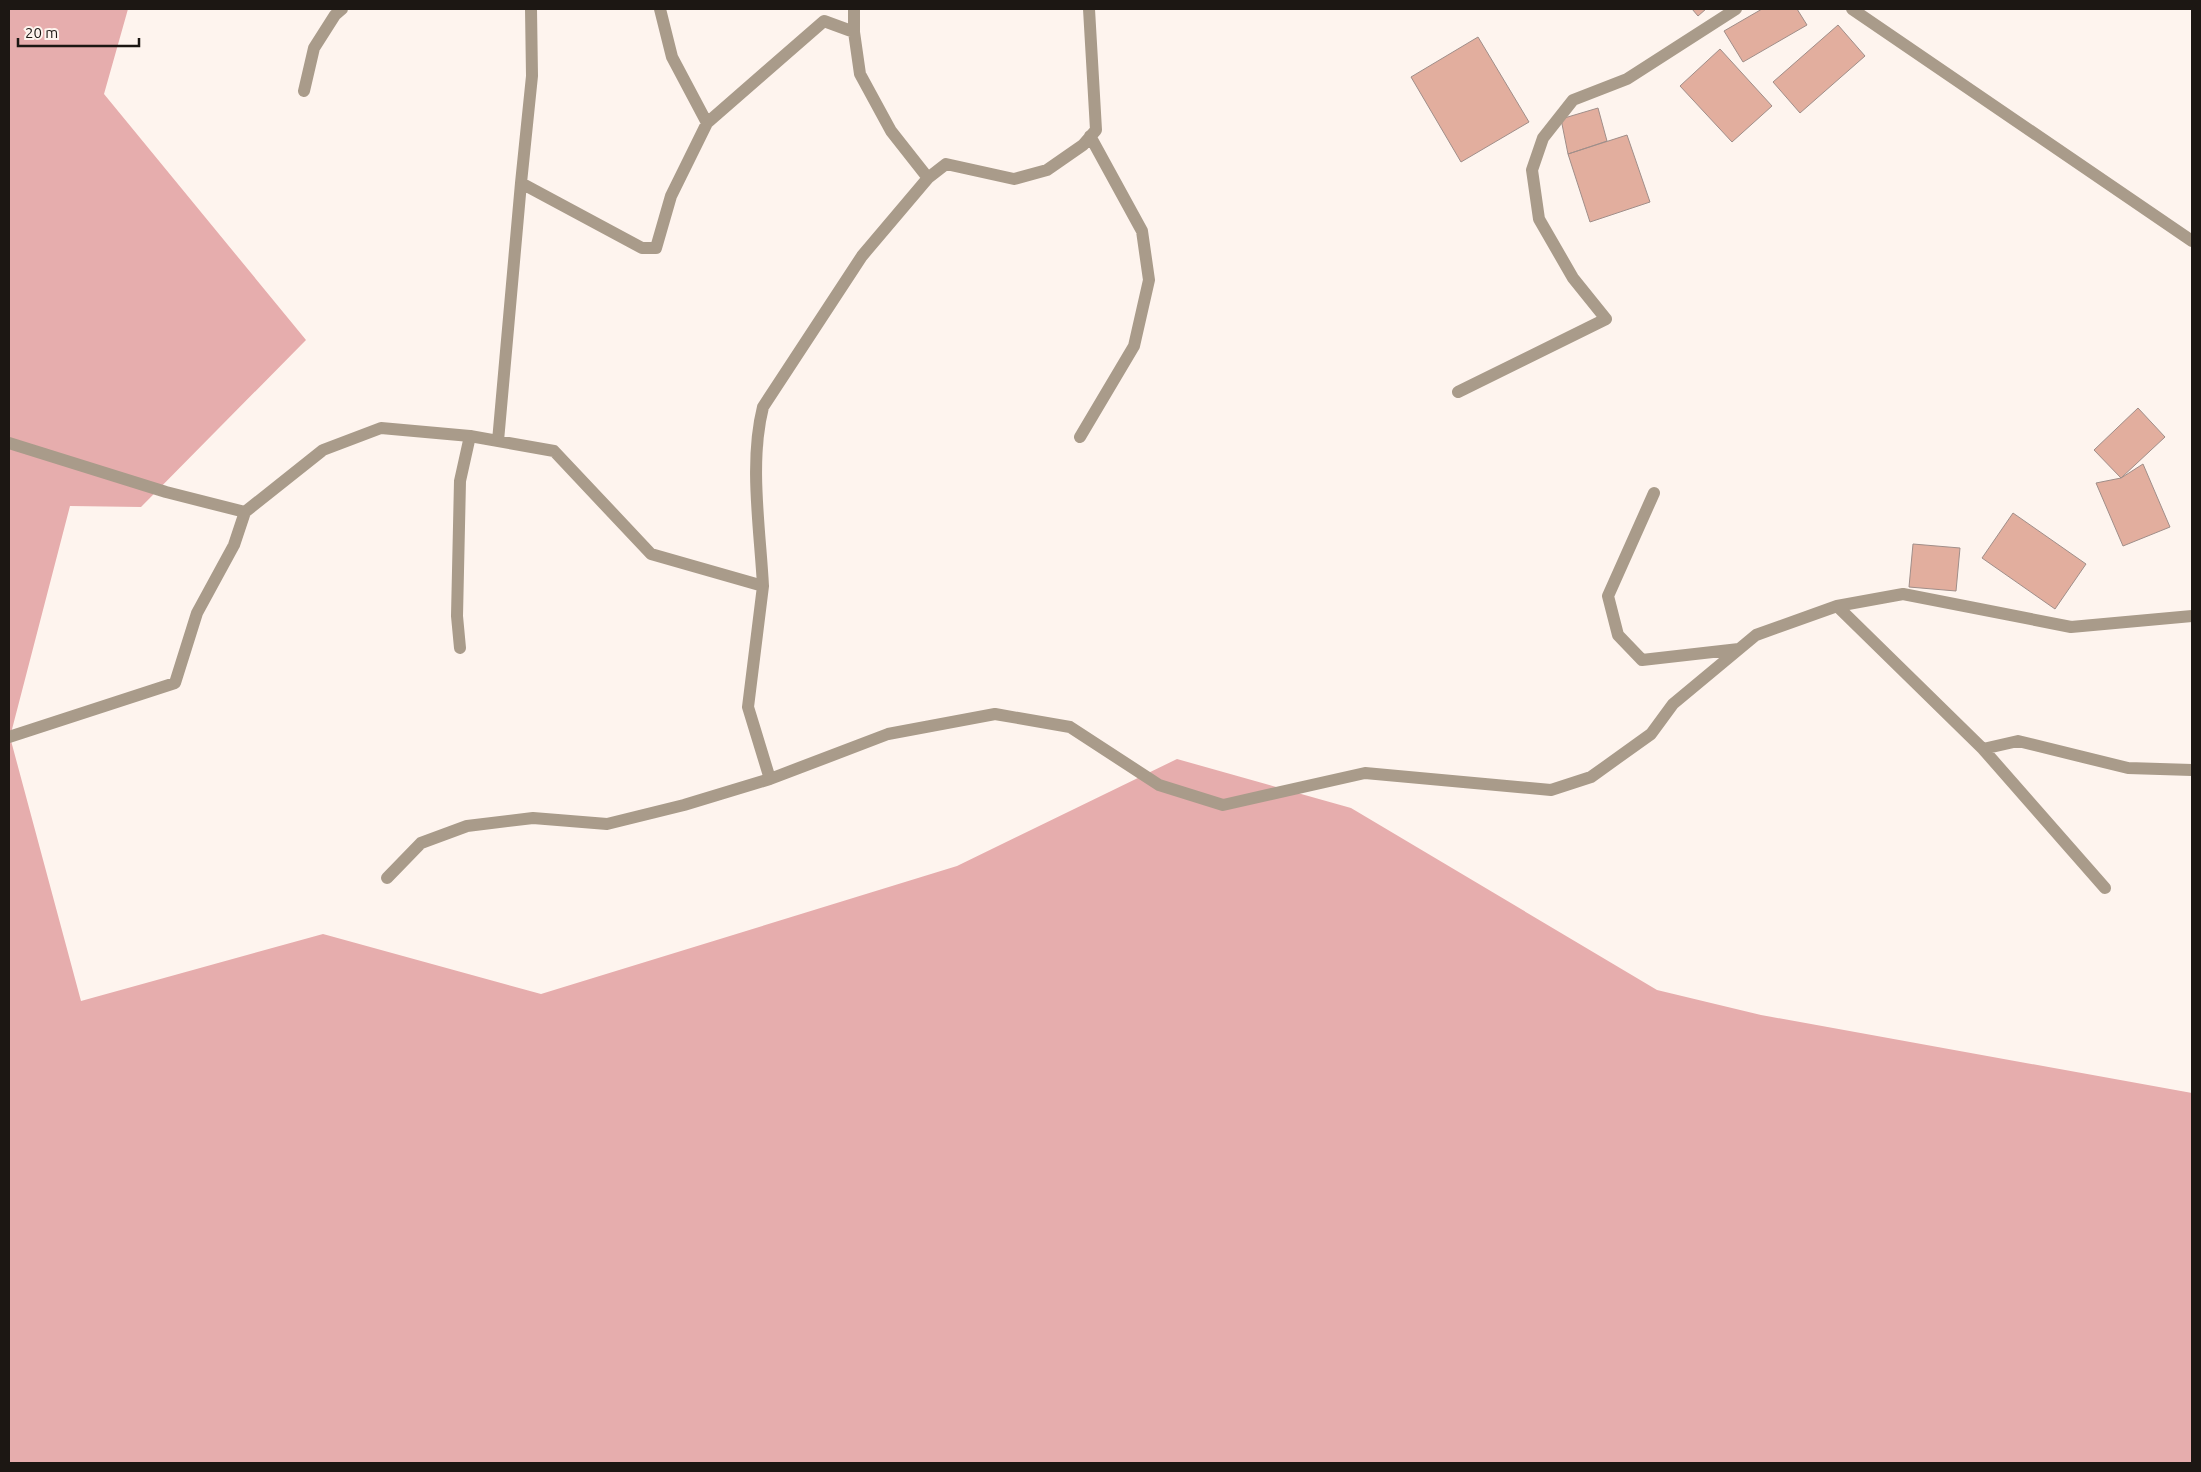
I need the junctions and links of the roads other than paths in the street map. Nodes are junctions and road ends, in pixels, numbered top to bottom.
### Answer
1 (342, 9) edge
2 (531, 9) edge
3 (660, 9) edge
4 (854, 9) edge
5 (1089, 9) edge
6 (1736, 9) edge
7 (1852, 9) edge
8 (854, 32) junction
9 (304, 91) dead end
10 (707, 123) junction
11 (1090, 136) junction
12 (928, 178) junction
13 (520, 183) junction
14 (2192, 241) edge
15 (1458, 392) dead end
16 (470, 436) junction
17 (1080, 437) dead end
18 (498, 441) junction
19 (9, 442) edge
20 (1654, 493) dead end
21 (246, 512) junction
22 (763, 586) junction
23 (1837, 606) junction
24 (2192, 616) edge
25 (460, 648) dead end
26 (1739, 649) junction
27 (9, 737) edge
28 (1983, 749) junction
29 (2192, 770) edge
30 (770, 779) junction
31 (387, 878) dead end
32 (2105, 888) dead end

1 - 9 street
2 - 13 street
3 - 10 street
4 - 8 street
5 - 11 street
6 - 15 street
7 - 14 street
8 - 10 street
8 - 12 street
10 - 13 street
11 - 12 street
11 - 17 street
12 - 22 street
13 - 18 street
16 - 18 street
16 - 21 street
16 - 25 street
18 - 22 street
19 - 21 street
20 - 26 street
21 - 27 street
22 - 30 street
23 - 24 street
23 - 26 street
23 - 28 street
26 - 30 street
28 - 29 street
28 - 32 street
30 - 31 street

